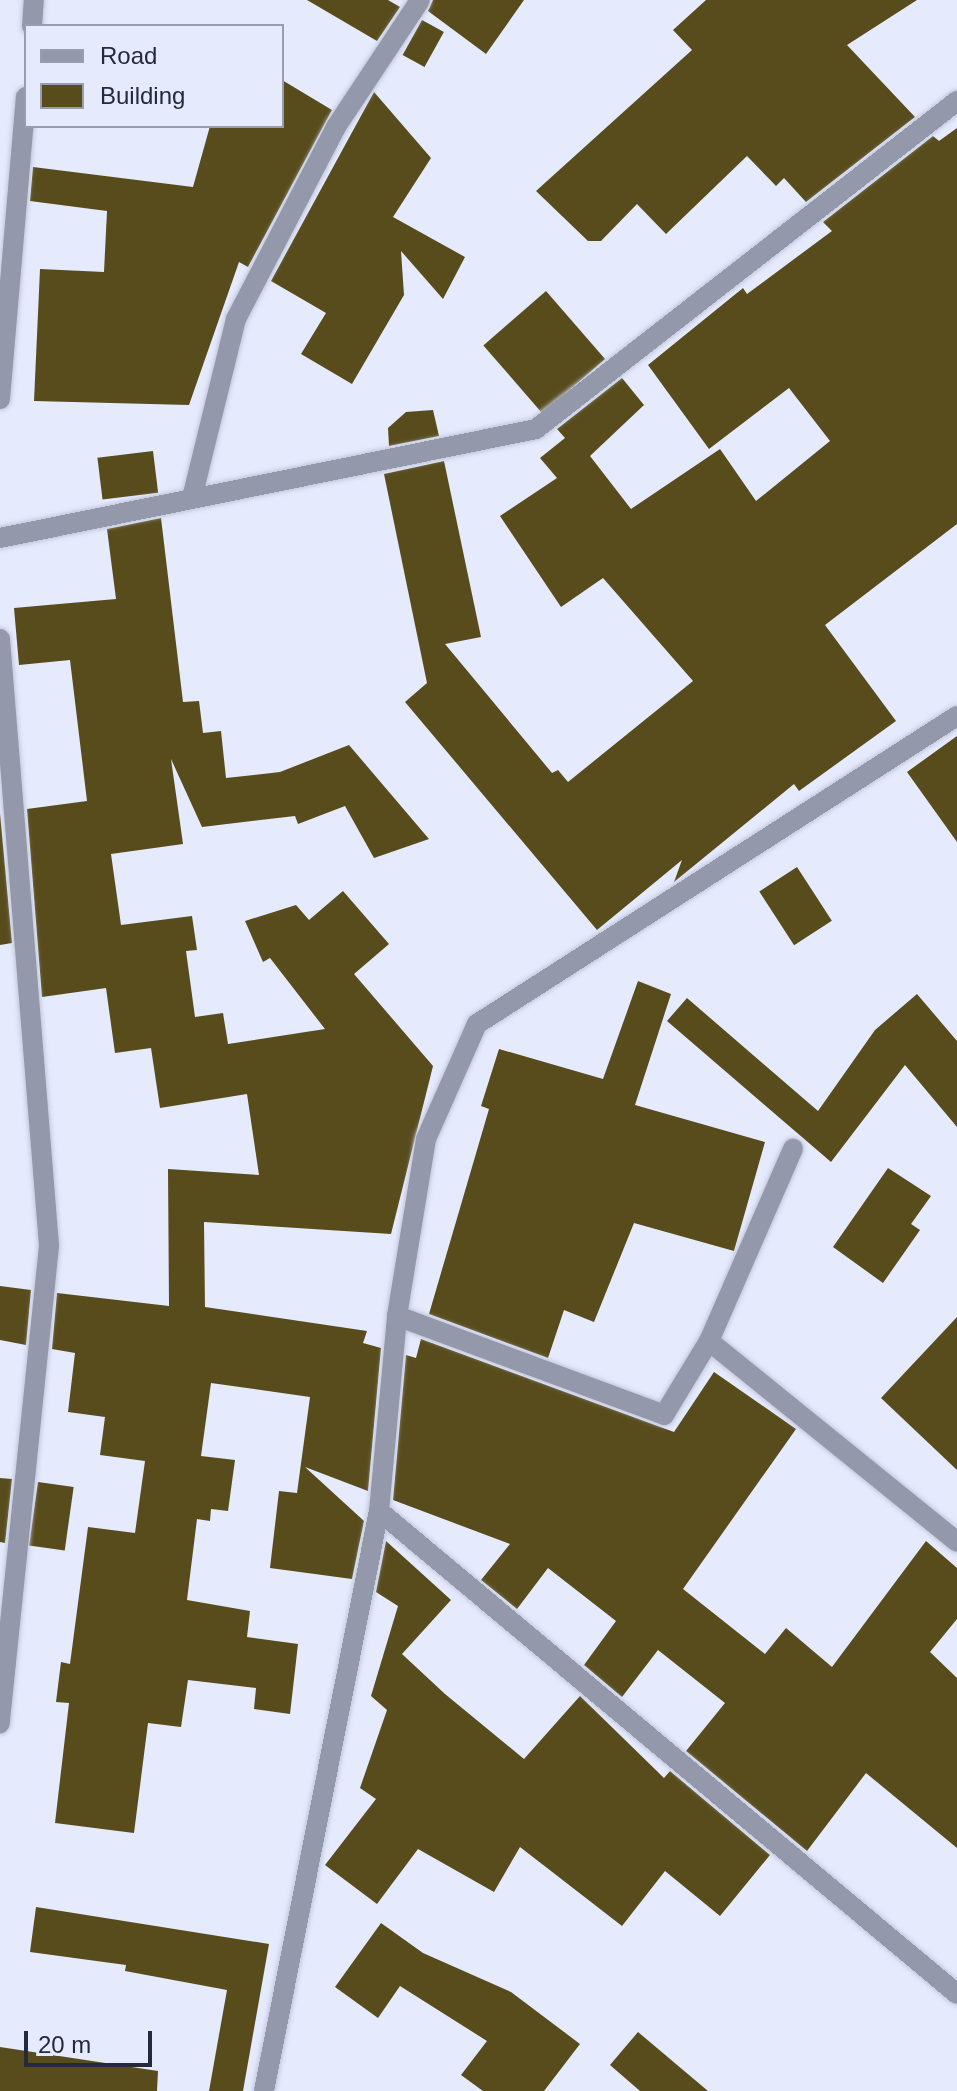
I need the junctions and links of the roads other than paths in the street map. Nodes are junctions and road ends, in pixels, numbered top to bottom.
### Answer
1 (34, 0) edge
2 (420, 0) edge
3 (32, 24) edge
4 (957, 101) edge
5 (24, 120) edge
6 (0, 399) edge
7 (192, 498) junction
8 (0, 538) edge
9 (0, 639) edge
10 (955, 722) edge
11 (793, 1149) dead end
12 (397, 1316) junction
13 (709, 1341) junction
14 (379, 1511) junction
15 (957, 1542) edge
16 (0, 1723) edge
17 (957, 1994) edge
18 (264, 2091) edge

1 - 3 street
2 - 7 street
4 - 7 street
5 - 6 street
7 - 8 street
9 - 16 street
10 - 12 street
11 - 13 street
12 - 13 street
12 - 14 street
13 - 15 street
14 - 17 street
14 - 18 street

